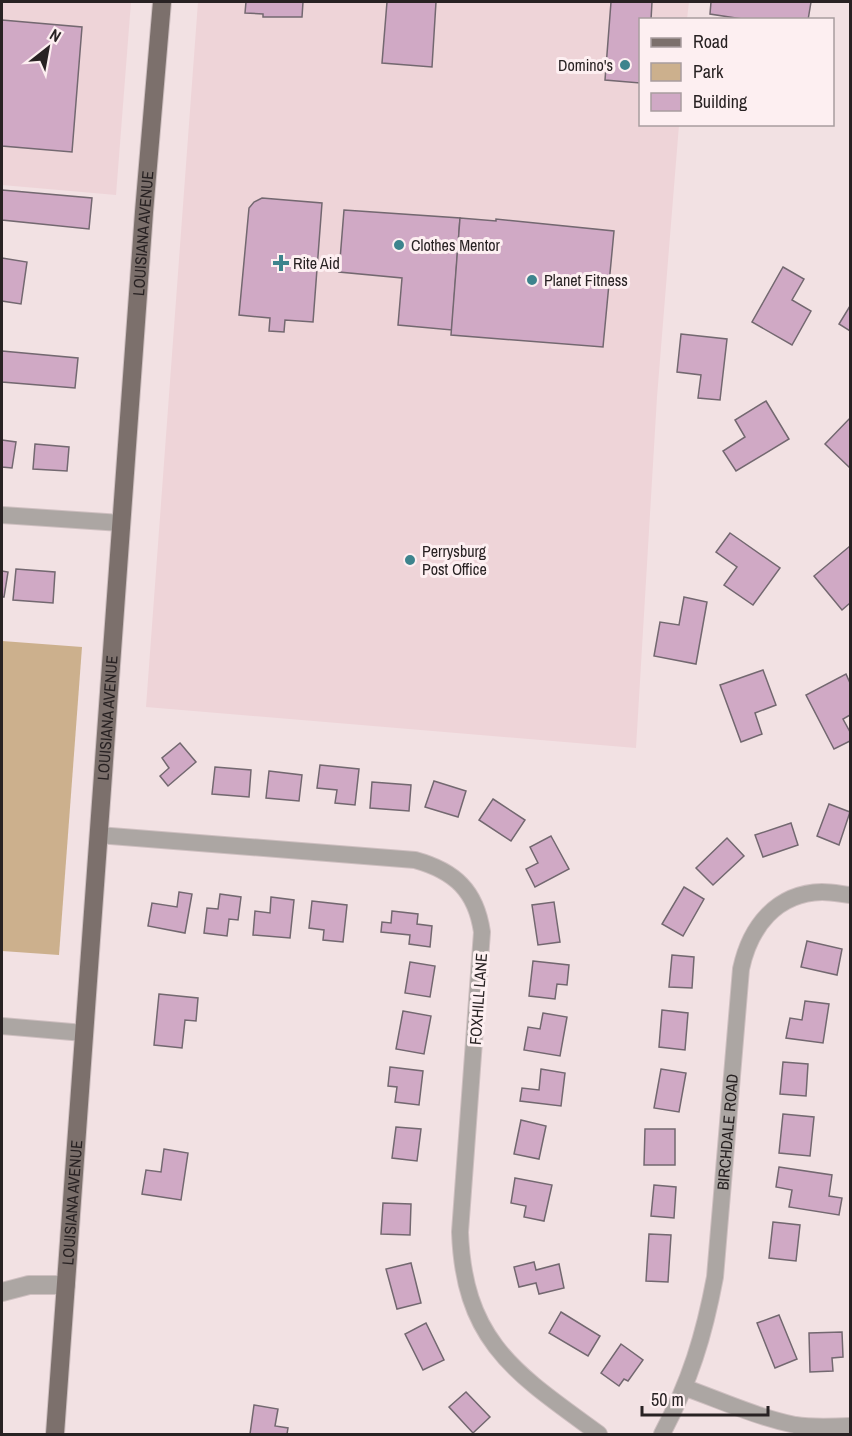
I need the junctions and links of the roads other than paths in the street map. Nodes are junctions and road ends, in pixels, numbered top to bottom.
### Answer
1 (162, 2) edge
2 (2, 515) edge
3 (122, 523) junction
4 (98, 835) junction
5 (850, 895) edge
6 (2, 1026) edge
7 (84, 1033) junction
8 (66, 1285) junction
9 (2, 1292) edge
10 (686, 1388) junction
11 (850, 1426) edge
12 (55, 1434) edge
13 (598, 1434) edge
14 (662, 1434) edge

1 - 3 main road, LOUISIANA AVENUE
2 - 3 street
3 - 4 main road, LOUISIANA AVENUE
4 - 7 main road, LOUISIANA AVENUE
4 - 13 street, FOXHILL LANE
5 - 10 street, BIRCHDALE ROAD
6 - 7 street
7 - 8 main road, LOUISIANA AVENUE
8 - 9 street
8 - 12 main road, LOUISIANA AVENUE
10 - 11 street
10 - 14 street, BIRCHDALE ROAD

